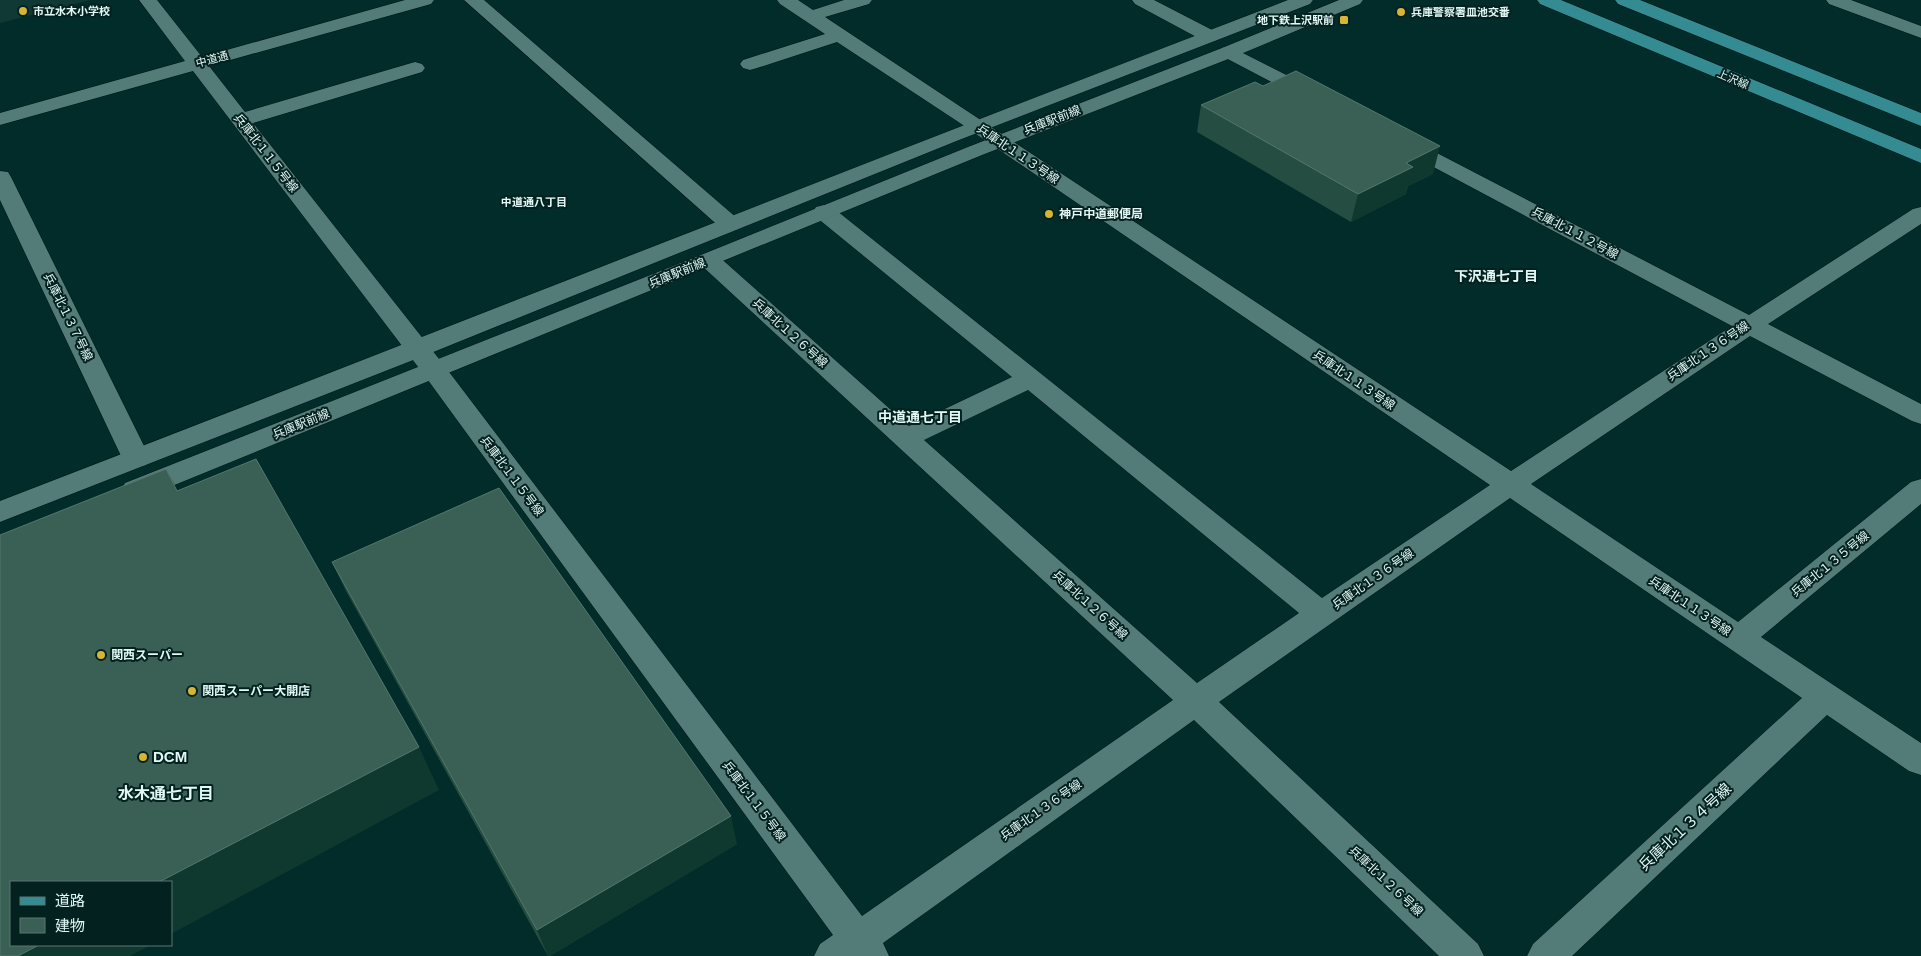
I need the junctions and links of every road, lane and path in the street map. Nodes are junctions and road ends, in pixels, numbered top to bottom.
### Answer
1 (148, 0) edge
2 (425, 0) edge
3 (473, 0) edge
4 (786, 0) edge
5 (863, 0) edge
6 (1141, 0) edge
7 (1304, 0) edge
8 (1354, 0) edge
9 (1546, 0) edge
10 (1624, 0) edge
11 (1835, 0) edge
12 (811, 16) junction
13 (1921, 32) edge
14 (839, 35) junction
15 (1209, 36) junction
16 (1229, 52) junction
17 (196, 63) junction
18 (750, 64) dead end
19 (415, 68) dead end
20 (1326, 103) edge
21 (0, 119) edge
22 (241, 120) junction
23 (1921, 120) edge
24 (977, 126) junction
25 (1388, 135) edge
26 (999, 141) junction
27 (1921, 157) edge
28 (0, 177) edge
29 (824, 212) junction
30 (1921, 214) edge
31 (730, 224) junction
32 (709, 260) junction
33 (1749, 324) junction
34 (417, 349) junction
35 (434, 370) junction
36 (1030, 379) junction
37 (1920, 413) edge
38 (906, 438) junction
39 (136, 458) junction
40 (1509, 485) junction
41 (1921, 489) edge
42 (111, 500) edge
43 (0, 512) edge
44 (1321, 614) junction
45 (1738, 639) junction
46 (1825, 697) junction
47 (1196, 701) junction
48 (1921, 761) edge
49 (863, 948) edge
50 (833, 956) edge
51 (1465, 956) edge
52 (1546, 956) edge

1 - 17 street, 兵庫北１１５号線
2 - 17 street, 中道通
3 - 31 street
4 - 12 street, 兵庫北１１３号線
5 - 12 street
6 - 15 street
7 - 15 street, 兵庫駅前線
8 - 16 street, 兵庫駅前線
9 - 27 main road, 上沢線
10 - 23 main road
11 - 13 street
12 - 14 street, 兵庫北１１３号線
14 - 18 street
14 - 24 street, 兵庫北１１３号線
15 - 24 street, 兵庫駅前線
16 - 20 street
16 - 26 street, 兵庫駅前線
17 - 21 street, 中道通
17 - 22 street, 兵庫北１１５号線
19 - 22 street
22 - 34 street, 兵庫北１１５号線
24 - 26 street, 兵庫北１１３号線
24 - 31 street, 兵庫駅前線
25 - 33 street, 兵庫北１１２号線
26 - 29 street, 兵庫駅前線
26 - 40 street, 兵庫北１１３号線
28 - 39 street, 兵庫北１３７号線
29 - 32 street, 兵庫駅前線
29 - 36 street
30 - 33 street, 兵庫北１３６号線
31 - 34 street, 兵庫駅前線
32 - 35 street, 兵庫駅前線
32 - 38 street, 兵庫北１２６号線
33 - 37 street, 兵庫北１１２号線
33 - 40 street, 兵庫北１３６号線
34 - 35 street, 兵庫北１１５号線
34 - 39 street, 兵庫駅前線
35 - 42 street, 兵庫駅前線
35 - 49 street, 兵庫北１１５号線
36 - 38 street
36 - 44 street
38 - 47 street, 兵庫北１２６号線
39 - 43 street, 兵庫駅前線
40 - 44 street, 兵庫北１３６号線
40 - 45 street, 兵庫北１１３号線
41 - 45 street, 兵庫北１３５号線
44 - 47 street, 兵庫北１３６号線
45 - 46 street, 兵庫北１１３号線
46 - 48 street, 兵庫北１１３号線
46 - 52 street, 兵庫北１３４号線
47 - 49 street, 兵庫北１３６号線
47 - 51 street, 兵庫北１２６号線
49 - 50 street, 兵庫北１３６号線

